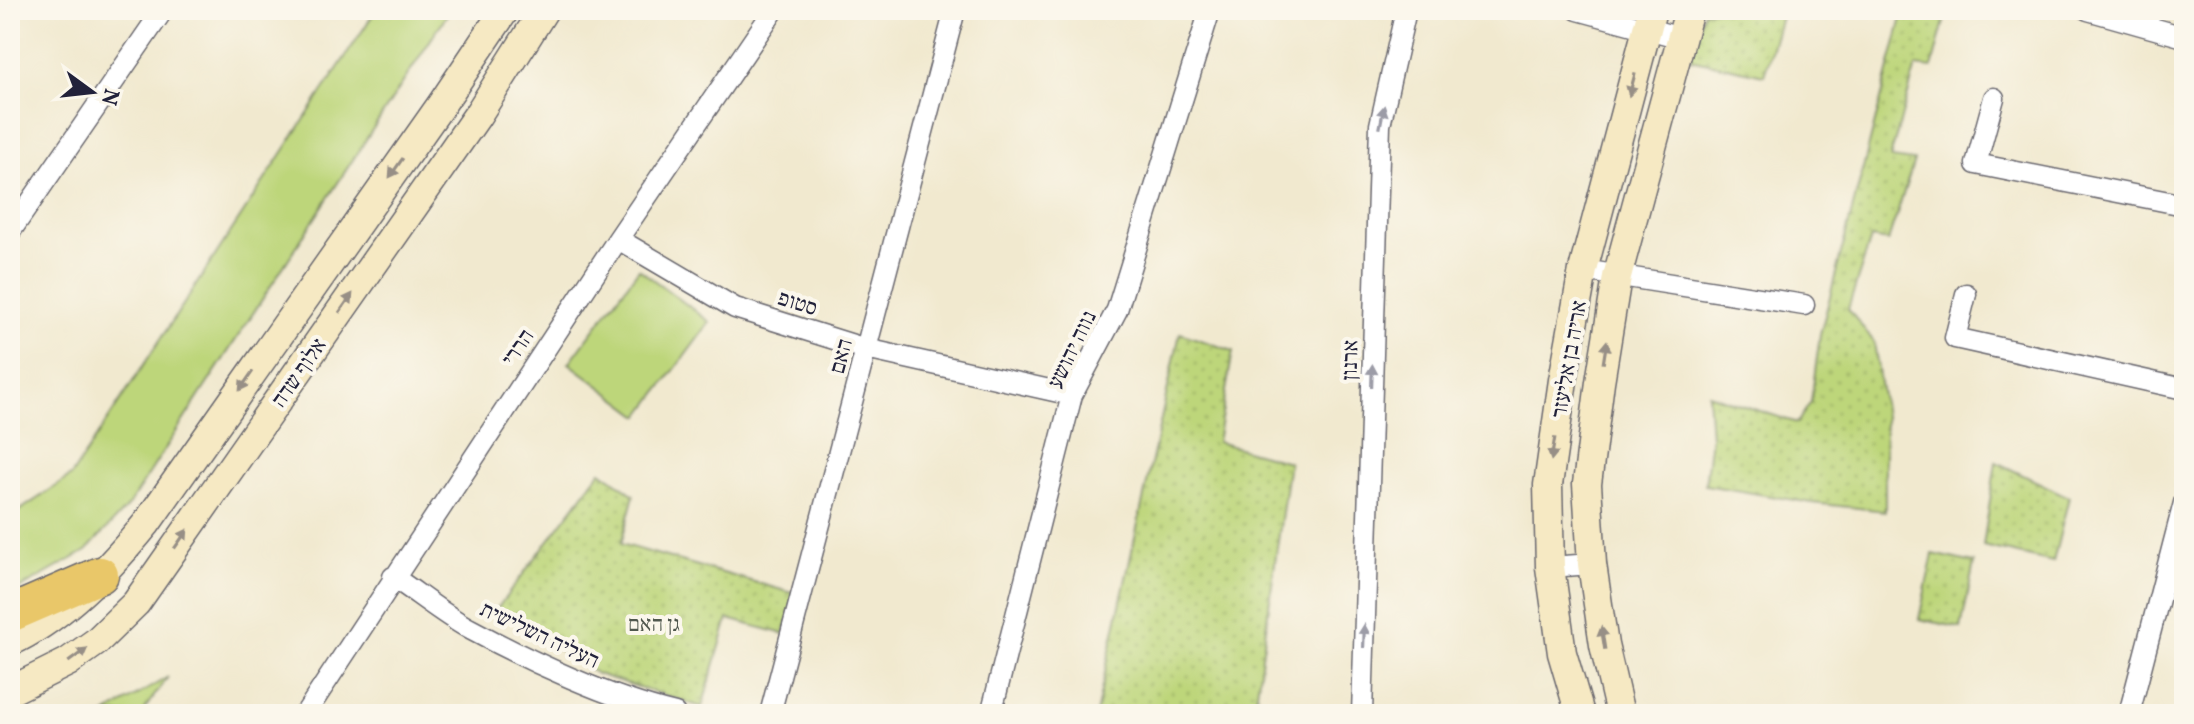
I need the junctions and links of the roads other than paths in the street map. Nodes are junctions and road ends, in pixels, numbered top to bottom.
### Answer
1 (163, 10) edge
2 (503, 10) edge
3 (544, 10) edge
4 (558, 10) edge
5 (774, 10) edge
6 (955, 10) edge
7 (1210, 10) edge
8 (1406, 10) edge
9 (1578, 10) edge
10 (1689, 10) edge
11 (2088, 10) edge
12 (1649, 19) edge
13 (2184, 37) edge
14 (1681, 38) junction
15 (1994, 98) dead end
16 (428, 185) junction
17 (2184, 205) edge
18 (10, 232) edge
19 (618, 239) junction
20 (1583, 270) junction
21 (1617, 277) junction
22 (1966, 294) dead end
23 (1804, 305) dead end
24 (866, 349) junction
25 (2184, 389) edge
26 (1072, 395) junction
27 (2184, 503) edge
28 (1592, 564) junction
29 (1550, 567) junction
30 (100, 575) junction
31 (393, 577) junction
32 (10, 614) edge
33 (10, 642) edge
34 (10, 691) edge
35 (310, 712) edge
36 (675, 714) edge
37 (770, 714) edge
38 (991, 714) edge
39 (1362, 714) edge
40 (1580, 714) edge
41 (1620, 714) edge
42 (2129, 714) edge

1 - 18 street
2 -> 30 main road, אלוף שדה
3 - 16 main road, אלוף שדה
4 - 16 main road
5 - 19 street, הררי
6 - 24 street, האם
7 - 26 street, נווה יהושע
39 -> 8 street, ארנון
9 - 12 street
10 - 14 main road, אריה בן אליעזר
11 - 13 street
12 - 14 street
12 -> 20 main road, אריה בן אליעזר
14 - 21 main road, אריה בן אליעזר
15 - 17 street
34 -> 16 main road, אלוף שדה
19 - 24 street, סטופ
19 - 31 street, הררי
20 - 21 street
20 -> 29 main road, אריה בן אליעזר
21 - 23 street
28 -> 21 main road, אריה בן אליעזר
22 - 25 street
24 - 26 street, סטופ
24 - 37 street, האם
26 - 38 street, נווה יהושע
27 - 42 street
28 - 29 street
41 -> 28 main road, אריה בן אליעזר
29 - 40 main road, אריה בן אליעזר
30 - 32 highway
30 - 33 main road, אלוף שדה
31 - 35 street, הררי
31 - 36 street, העליה השלישית

